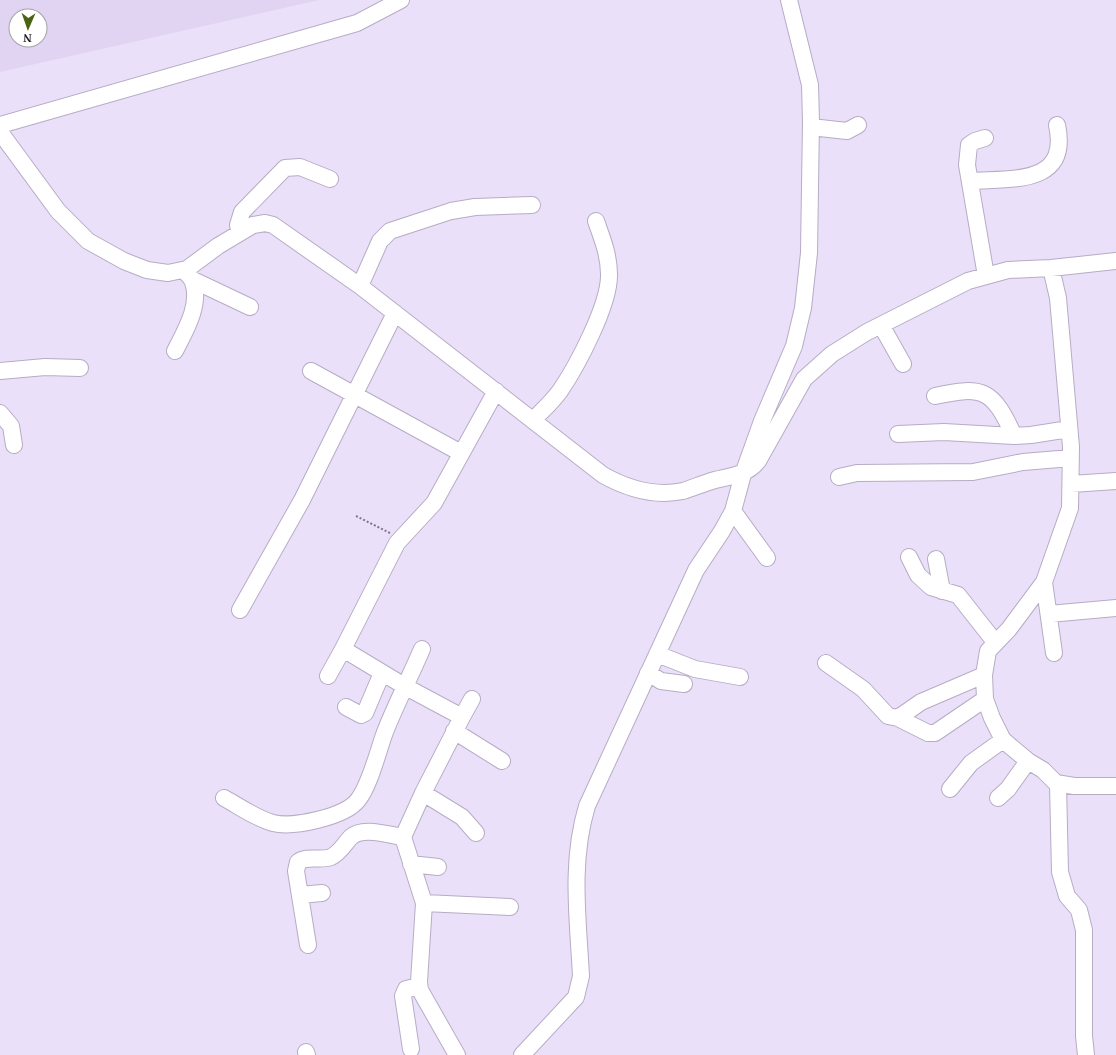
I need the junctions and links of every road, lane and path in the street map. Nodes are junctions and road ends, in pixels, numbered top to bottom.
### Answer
1 (401, 0) edge
2 (789, 0) edge
3 (0, 125) edge
4 (858, 125) dead end
5 (1057, 125) dead end
6 (811, 127) junction
7 (0, 132) edge
8 (985, 138) dead end
9 (330, 179) dead end
10 (970, 181) junction
11 (532, 205) dead end
12 (596, 221) dead end
13 (240, 234) junction
14 (1116, 261) edge
15 (1051, 268) junction
16 (188, 275) junction
17 (986, 276) junction
18 (360, 286) junction
19 (250, 307) dead end
20 (395, 312) junction
21 (881, 325) junction
22 (175, 351) dead end
23 (903, 364) dead end
24 (80, 368) dead end
25 (0, 370) edge
26 (312, 371) dead end
27 (496, 391) junction
28 (353, 394) junction
29 (935, 396) dead end
30 (0, 412) edge
31 (533, 420) junction
32 (1069, 429) junction
33 (898, 434) dead end
34 (1014, 436) junction
35 (14, 444) dead end
36 (461, 453) junction
37 (1071, 458) junction
38 (728, 477) junction
39 (839, 477) dead end
40 (1116, 481) edge
41 (1071, 484) junction
42 (733, 511) junction
43 (356, 516) dead end
44 (400, 538) junction
45 (909, 556) dead end
46 (767, 558) dead end
47 (936, 559) dead end
48 (1044, 582) junction
49 (942, 591) junction
50 (1116, 608) edge
51 (240, 610) dead end
52 (1049, 614) junction
53 (995, 642) junction
54 (343, 649) junction
55 (422, 649) dead end
56 (1054, 653) dead end
57 (657, 654) junction
58 (826, 663) dead end
59 (382, 673) junction
60 (648, 674) junction
61 (984, 675) junction
62 (328, 676) dead end
63 (740, 677) dead end
64 (684, 684) dead end
65 (406, 687) junction
66 (472, 699) dead end
67 (985, 699) junction
68 (346, 707) dead end
69 (898, 718) junction
70 (458, 724) junction
71 (1004, 740) junction
72 (502, 761) dead end
73 (1028, 761) junction
74 (1058, 784) junction
75 (1116, 786) edge
76 (950, 789) dead end
77 (423, 793) junction
78 (224, 798) dead end
79 (998, 798) dead end
80 (476, 833) dead end
81 (403, 837) junction
82 (411, 864) junction
83 (438, 867) dead end
84 (322, 893) dead end
85 (300, 896) junction
86 (424, 904) junction
87 (510, 907) dead end
88 (308, 945) dead end
89 (419, 986) junction
90 (411, 1049) dead end
91 (457, 1055) edge
92 (522, 1055) edge
93 (1086, 1055) edge

1 - 3 street
2 - 6 street
4 - 6 street
5 - 10 street
6 - 38 street
7 - 16 street
8 - 10 street
9 - 13 street
10 - 17 street
11 - 18 street
12 - 31 street
13 - 16 street
13 - 18 street
14 - 15 street
15 - 17 street
15 - 32 street
16 - 19 street
16 - 22 street
17 - 21 street
18 - 20 street
20 - 27 street
20 - 28 street
21 - 23 street
21 - 38 street
24 - 25 street
26 - 28 street
27 - 31 street
27 - 36 street
28 - 36 street
28 - 51 street
29 - 34 street
30 - 35 street
31 - 38 street
32 - 34 street
32 - 37 street
33 - 34 street
36 - 44 street
37 - 39 street
37 - 41 street
38 - 42 street
40 - 41 street
41 - 48 street
42 - 46 street
42 - 57 street
43 - 44 path
44 - 54 street
45 - 49 street
47 - 49 street
48 - 52 street
48 - 53 street
49 - 53 street
50 - 52 street
52 - 56 street
53 - 61 street
54 - 59 street
54 - 62 street
55 - 65 street
57 - 60 street
57 - 63 street
58 - 69 street
59 - 65 street
59 - 68 street
60 - 64 street
60 - 92 street
61 - 67 street
61 - 69 street
65 - 70 street
65 - 78 street
66 - 70 street
67 - 69 street
67 - 71 street
70 - 72 street
70 - 77 street
71 - 73 street
71 - 76 street
73 - 74 street
73 - 79 street
74 - 75 street
74 - 93 street
77 - 80 street
77 - 81 street
81 - 82 street
81 - 85 street
82 - 83 street
82 - 86 street
84 - 85 street
85 - 88 street
86 - 87 street
86 - 89 street
89 - 90 street
89 - 91 street

